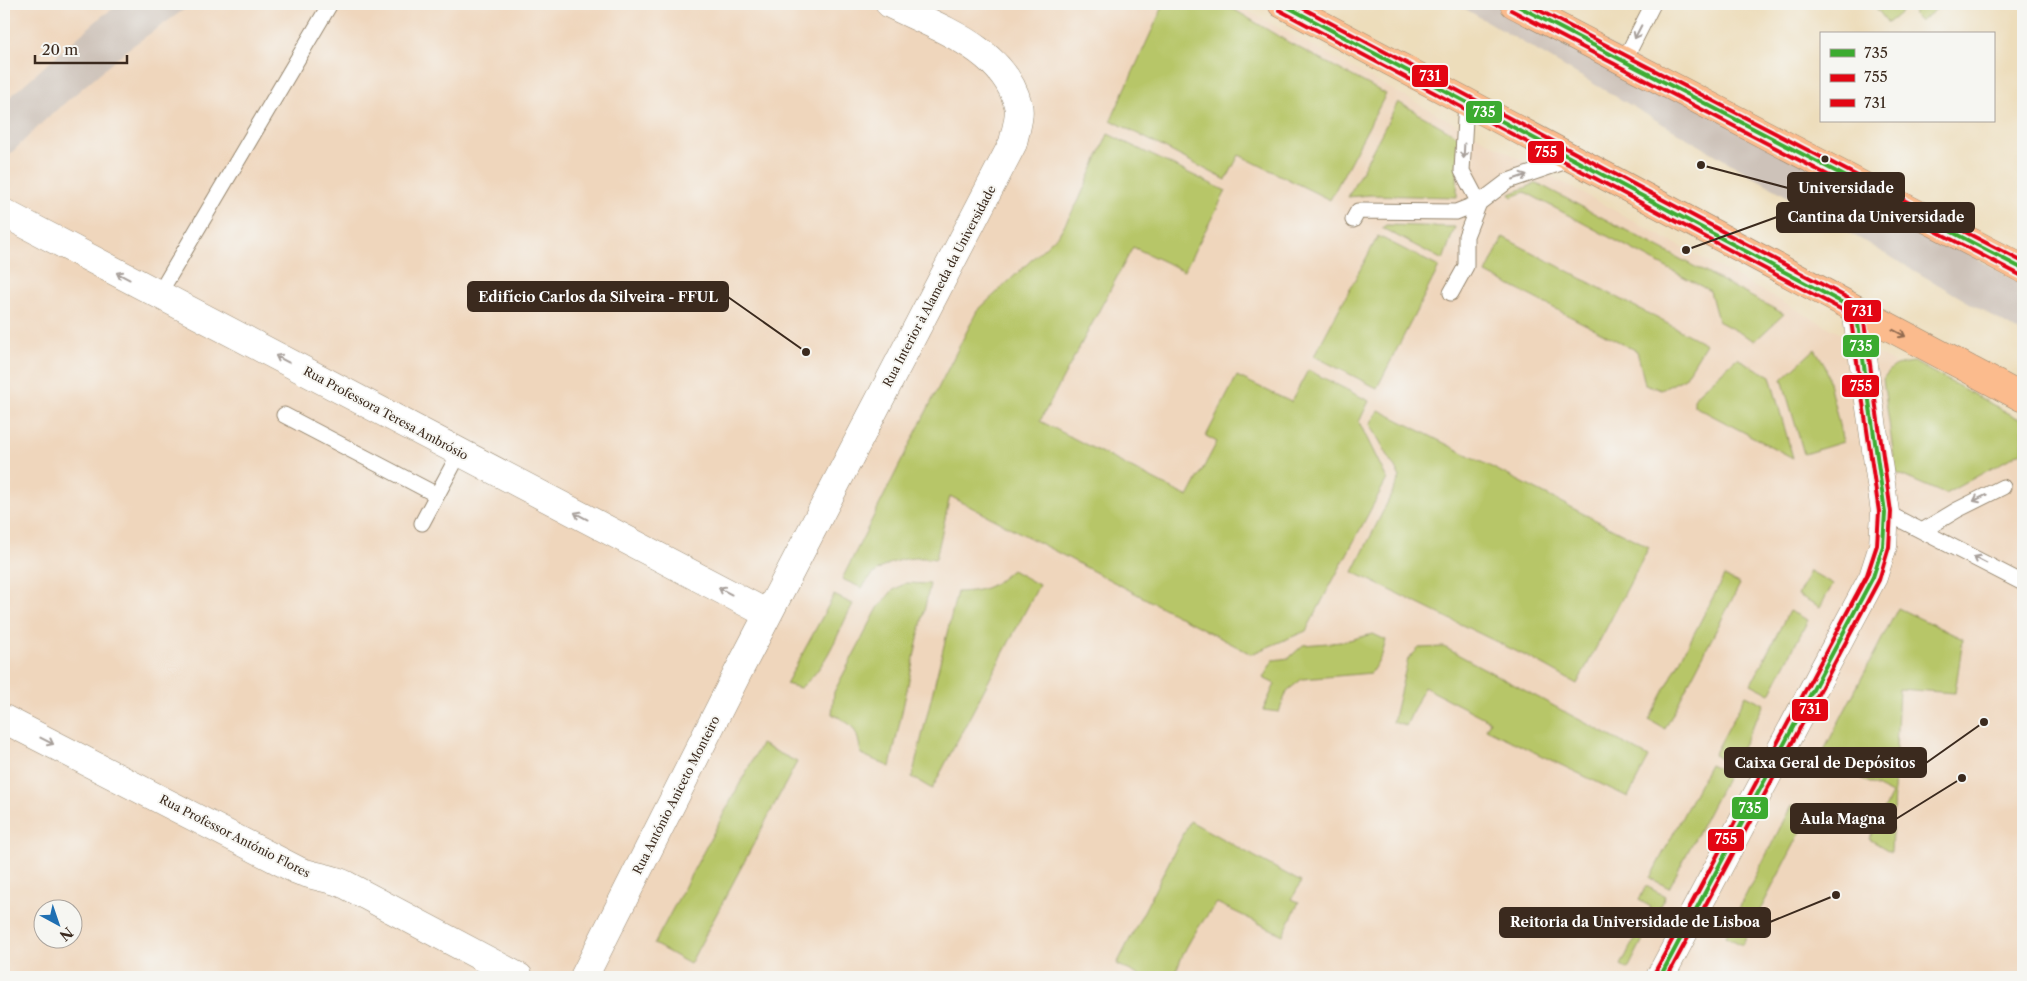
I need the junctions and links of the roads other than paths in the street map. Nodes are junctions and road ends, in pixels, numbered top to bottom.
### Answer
1 (330, 4) edge
2 (890, 4) edge
3 (1282, 4) edge
4 (1514, 4) edge
5 (1653, 4) edge
6 (1624, 61) junction
7 (1466, 102) junction
8 (1574, 159) junction
9 (1479, 203) junction
10 (4, 213) edge
11 (1353, 220) dead end
12 (2023, 269) edge
13 (1451, 293) dead end
14 (159, 294) junction
15 (1856, 310) junction
16 (2023, 398) edge
17 (284, 415) dead end
18 (460, 452) junction
19 (2003, 487) dead end
20 (437, 495) junction
21 (1885, 512) junction
22 (422, 523) dead end
23 (1922, 530) junction
24 (2023, 582) edge
25 (768, 614) junction
26 (4, 718) edge
27 (519, 977) edge
28 (584, 977) edge
29 (1660, 977) edge

1 - 14 lane
2 - 25 street, Rua Interior à Alameda da Universidade
3 - 7 main road
4 - 6 main road
5 -> 6 lane
6 - 12 main road
7 - 8 main road
7 -> 9 lane
9 -> 8 lane
8 - 15 main road
9 - 11 lane
9 - 13 lane
14 -> 10 street, Rua Professora Teresa Ambrósio
18 -> 14 street, Rua Professora Teresa Ambrósio
15 -> 16 main road
15 - 21 street
17 - 20 lane
18 - 20 lane
25 -> 18 street, Rua Professora Teresa Ambrósio
19 -> 23 lane
20 - 22 lane
21 - 23 lane
21 - 29 street
24 -> 23 lane
25 - 28 street, Rua António Aniceto Monteiro
26 -> 27 street, Rua Professor António Flores

